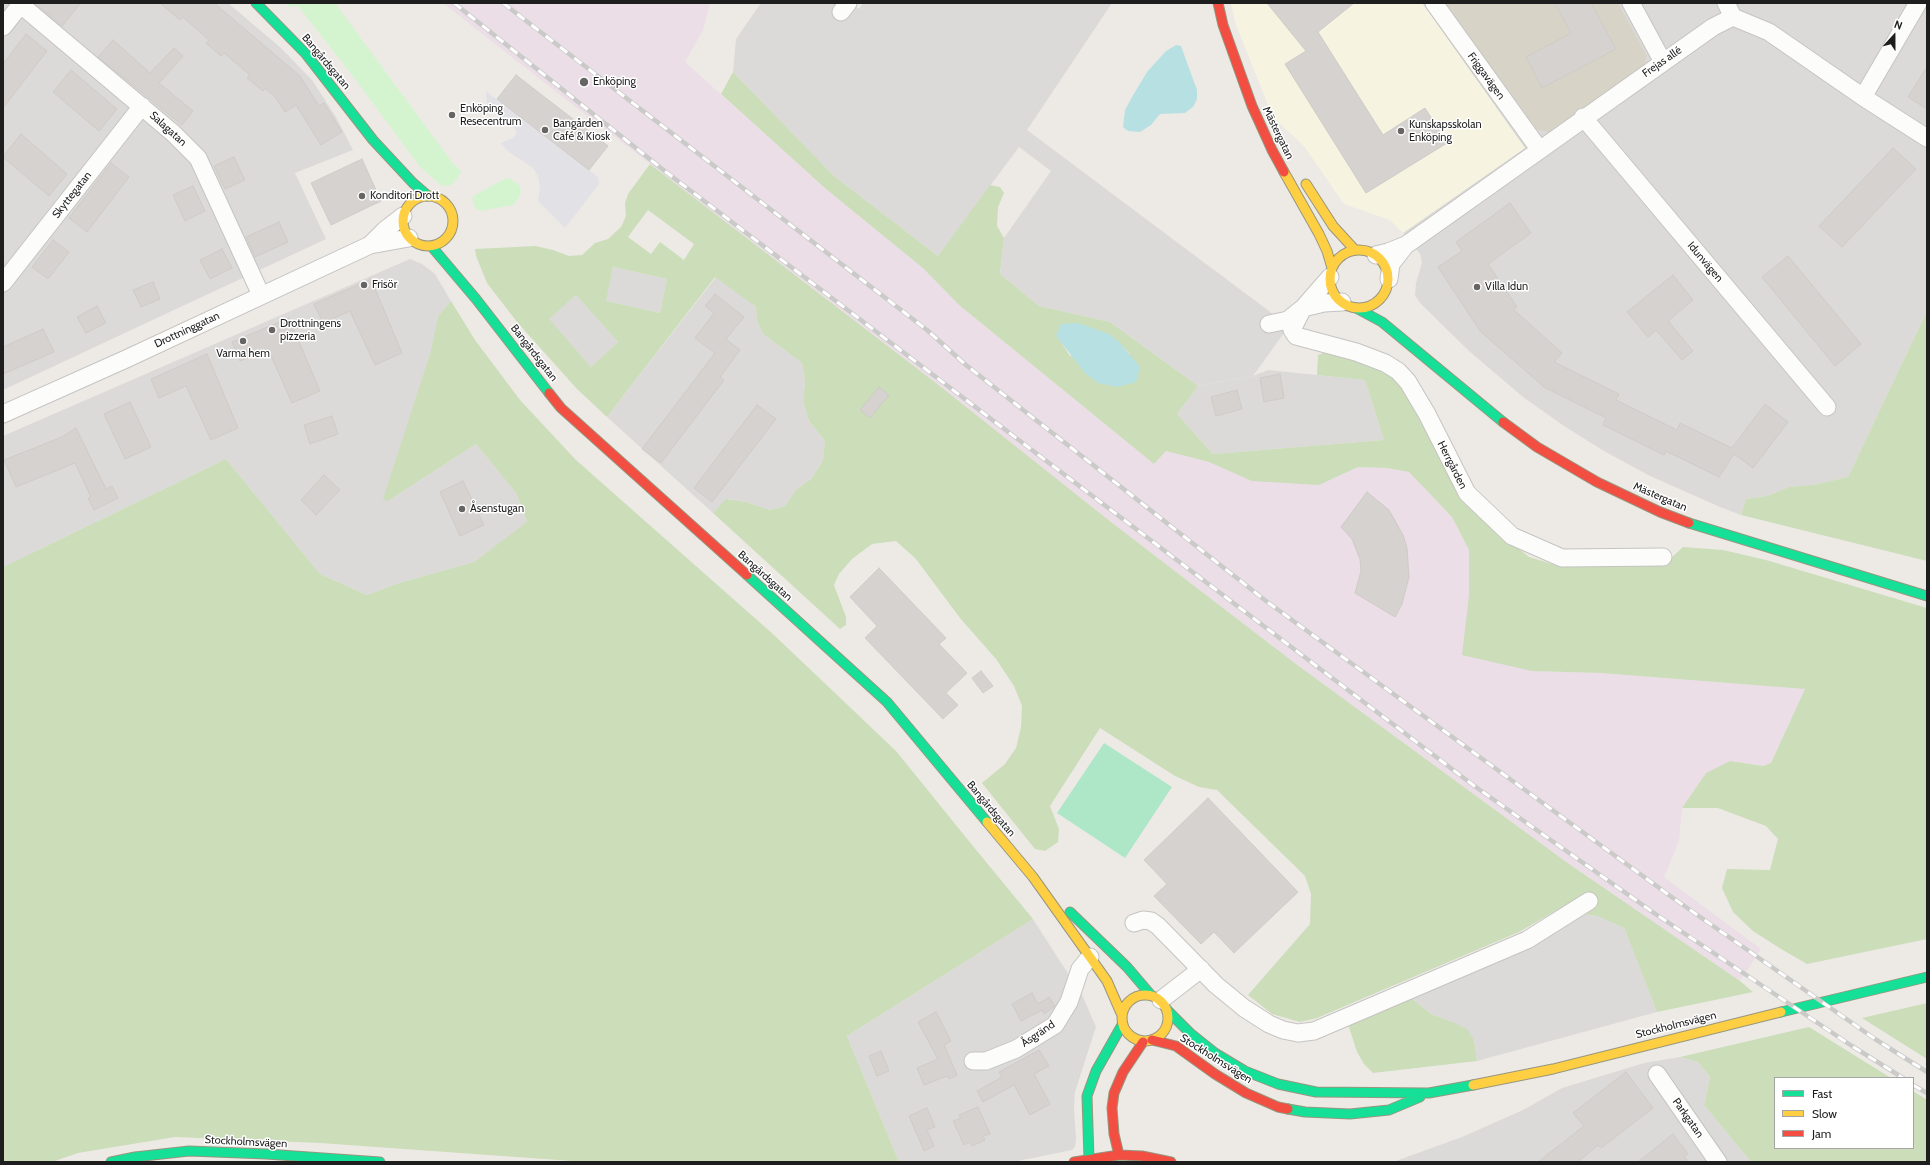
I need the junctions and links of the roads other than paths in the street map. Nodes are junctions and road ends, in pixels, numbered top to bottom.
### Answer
1 (256, 3) edge
2 (1218, 3) edge
3 (1225, 3) edge
4 (1434, 3) edge
5 (1631, 3) edge
6 (1918, 3) edge
7 (22, 4) edge
8 (1730, 10) edge
9 (3, 27) edge
10 (1663, 62) junction
11 (1863, 97) junction
12 (142, 106) junction
13 (1584, 117) junction
14 (1268, 118) dead end
15 (1927, 138) edge
16 (373, 140) junction
17 (1538, 149) junction
18 (390, 171) dead end
19 (1303, 179) dead end
20 (428, 196) junction
21 (405, 206) junction
22 (409, 238) junction
23 (448, 238) junction
24 (370, 245) junction
25 (1406, 245) junction
26 (432, 247) junction
27 (453, 247) dead end
28 (1356, 250) junction
29 (1376, 255) junction
30 (464, 270) dead end
31 (1331, 272) junction
32 (3, 283) edge
33 (1387, 286) junction
34 (261, 295) junction
35 (476, 298) junction
36 (1390, 304) dead end
37 (1349, 305) junction
38 (1303, 308) junction
39 (1269, 324) dead end
40 (1402, 325) dead end
41 (1419, 351) junction
42 (1827, 407) dead end
43 (3, 414) edge
44 (1663, 556) dead end
45 (1927, 596) edge
46 (1033, 877) junction
47 (1589, 901) dead end
48 (1134, 922) dead end
49 (1090, 957) junction
50 (1201, 969) junction
51 (1927, 977) edge
52 (1159, 1001) junction
53 (1121, 1013) junction
54 (1122, 1025) junction
55 (1148, 1041) junction
56 (973, 1061) dead end
57 (1657, 1074) dead end
58 (1429, 1093) junction
59 (1119, 1155) junction
60 (1089, 1159) junction
61 (111, 1162) edge
62 (380, 1162) edge
63 (1074, 1162) edge
64 (1171, 1162) edge
65 (1718, 1162) edge

1 - 16 main road, Bangårdsgatan
2 - 31 main road, Mästergatan
3 - 14 main road, Mästergatan
4 - 17 street, Friggavägen
5 - 10 street
6 - 11 street
7 - 9 street
7 - 12 street, Salagatan
8 - 10 street, Frejas allé
8 - 11 street, Frejas allé
10 - 13 street, Frejas allé
11 - 15 street, Frejas allé
12 - 32 street, Skyttegatan
12 - 34 street, Salagatan
13 - 17 street, Frejas allé
13 - 42 street, Idunvägen
16 - 18 main road, Bangårdsgatan
16 - 20 main road, Bangårdsgatan
17 - 25 street, Frejas allé
19 - 28 main road
20 - 21 main road
20 - 23 main road
21 - 22 main road
21 - 24 street, Drottninggatan
22 - 24 street, Drottninggatan
22 - 26 main road
23 - 26 main road
23 - 27 main road
24 - 34 street, Drottninggatan
25 - 29 street, Frejas allé
25 - 33 street, Frejas allé
26 - 35 main road, Bangårdsgatan
28 - 29 main road
28 - 31 main road
29 - 33 main road
30 - 35 main road, Bangårdsgatan
31 - 37 main road, Mästergatan
31 - 38 street
33 - 36 main road
33 - 37 main road
34 - 43 street, Drottninggatan
35 - 46 main road, Bangårdsgatan
37 - 38 street
37 - 41 main road, Mästergatan
38 - 39 street
38 - 44 street, Herrgården
40 - 41 main road, Mästergatan
41 - 45 main road, Mästergatan
46 - 49 main road, Bangårdsgatan
46 - 52 main road, Bangårdsgatan
47 - 50 street
48 - 50 street
49 - 53 main road, Bangårdsgatan
49 - 56 street, Åsgränd
50 - 52 street
51 - 58 main road, Stockholmsvägen
52 - 53 main road
52 - 55 main road
52 - 58 main road, Stockholmsvägen
53 - 54 main road
54 - 55 main road
54 - 60 main road
55 - 58 main road, Stockholmsvägen
55 - 59 main road
57 - 65 street, Parkgatan
59 - 60 main road
59 - 64 main road
60 - 63 main road
61 - 62 main road, Stockholmsvägen

